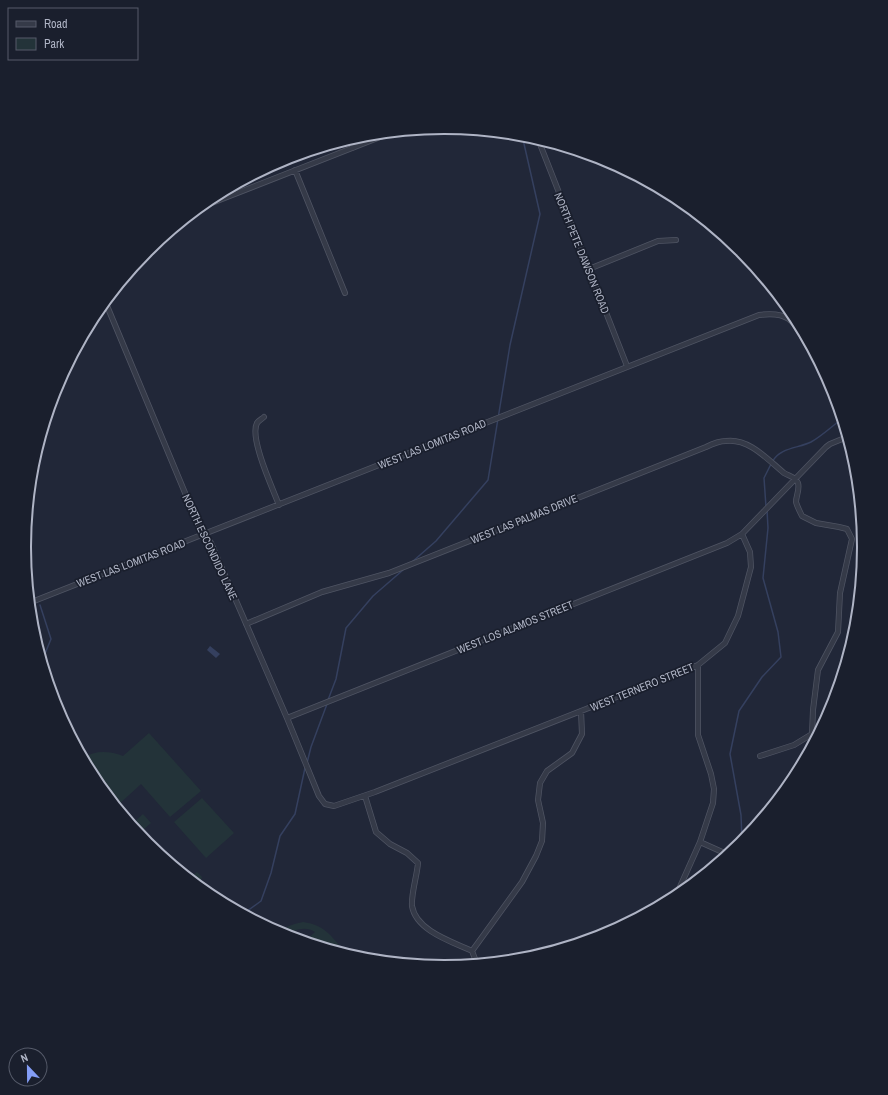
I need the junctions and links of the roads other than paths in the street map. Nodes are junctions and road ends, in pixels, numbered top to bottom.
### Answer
1 (372, 141) edge
2 (352, 145) edge
3 (541, 146) edge
4 (353, 148) junction
5 (295, 170) junction
6 (226, 197) edge
7 (676, 240) dead end
8 (589, 269) junction
9 (345, 293) dead end
10 (108, 308) edge
11 (787, 318) edge
12 (627, 366) junction
13 (264, 417) dead end
14 (842, 439) edge
15 (795, 478) junction
16 (279, 505) junction
17 (206, 534) junction
18 (742, 534) junction
19 (35, 601) edge
20 (246, 624) junction
21 (698, 665) junction
22 (582, 711) junction
23 (287, 718) junction
24 (814, 730) edge
25 (810, 738) edge
26 (760, 756) dead end
27 (364, 796) junction
28 (334, 806) joint
29 (700, 842) junction
30 (723, 852) edge
31 (681, 885) edge
32 (472, 951) junction
33 (475, 960) edge

1 - 4 street
2 - 4 street
3 - 8 street, NORTH PETE DAWSON ROAD
4 - 5 street
5 - 6 street
5 - 9 street
7 - 8 street
8 - 12 street, NORTH PETE DAWSON ROAD
10 - 17 street, NORTH ESCONDIDO LANE
11 - 12 street, WEST LAS LOMITAS ROAD
12 - 16 street, WEST LAS LOMITAS ROAD
13 - 16 street
14 - 15 street
15 - 18 street
15 - 20 street, WEST LAS PALMAS DRIVE
15 - 24 street
16 - 17 street, WEST LAS LOMITAS ROAD
17 - 19 street, WEST LAS LOMITAS ROAD
17 - 20 street, NORTH ESCONDIDO LANE
18 - 21 street, WEST TERNERO STREET
18 - 23 street, WEST LOS ALAMOS STREET
20 - 23 street, NORTH ESCONDIDO LANE
21 - 22 street, WEST TERNERO STREET
21 - 29 street
22 - 27 street, WEST TERNERO STREET
22 - 32 street
23 - 28 street, NORTH ESCONDIDO LANE
25 - 26 street
27 - 28 street, WEST TERNERO STREET
27 - 32 street
29 - 30 street
29 - 31 street
32 - 33 street

